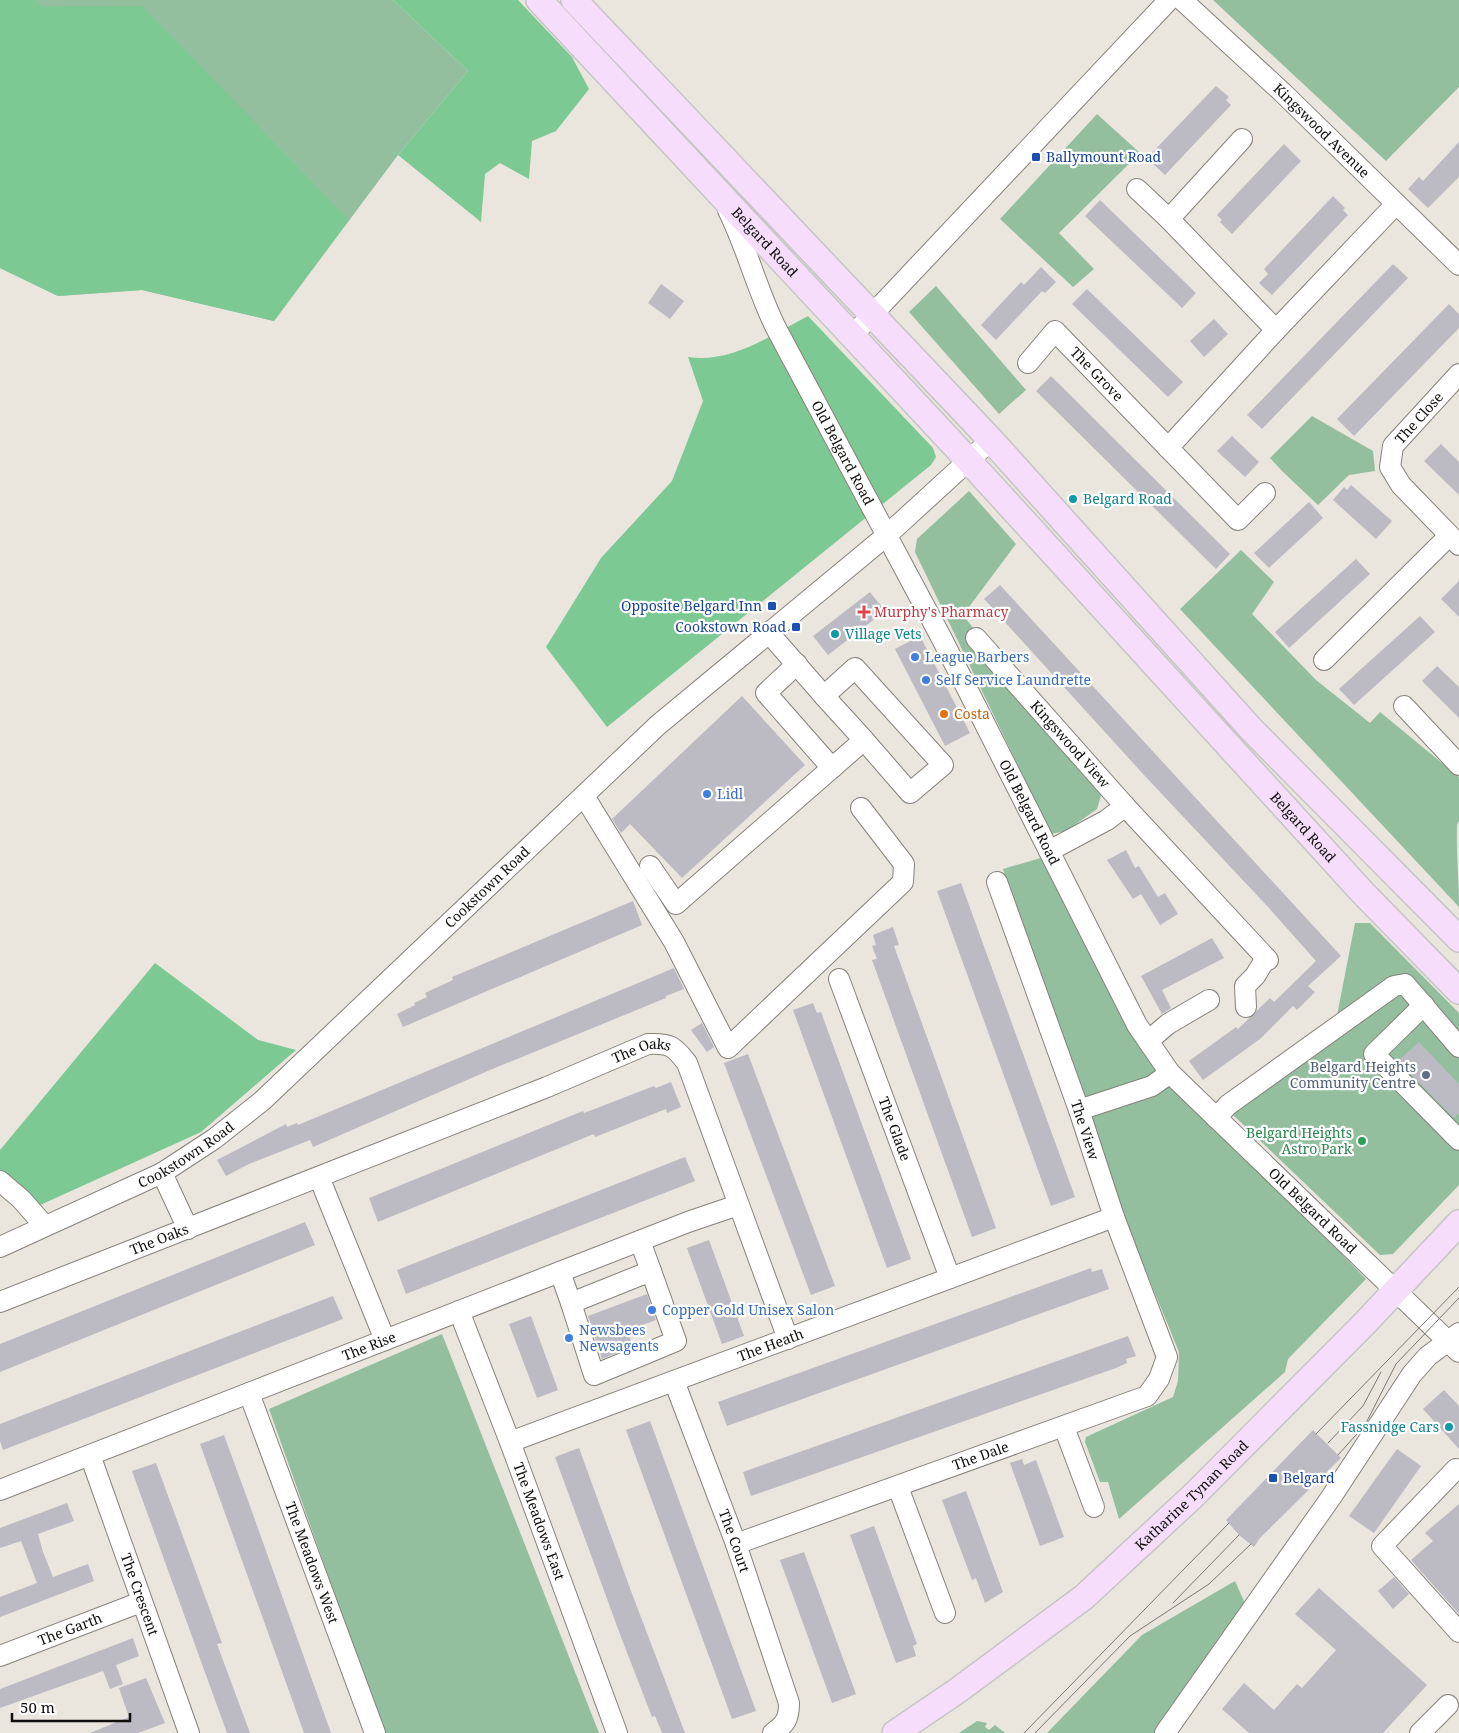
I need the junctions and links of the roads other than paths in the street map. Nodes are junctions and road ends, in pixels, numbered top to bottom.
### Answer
1 (539, 0) edge
2 (574, 0) edge
3 (1169, 0) edge
4 (1182, 0) edge
5 (1242, 139) dead end
6 (716, 187) junction
7 (1137, 190) dead end
8 (1396, 204) junction
9 (1169, 219) junction
10 (1459, 265) edge
11 (873, 314) junction
12 (1276, 330) junction
13 (852, 336) junction
14 (1028, 363) dead end
15 (1459, 374) edge
16 (991, 440) junction
17 (1168, 448) junction
18 (969, 461) junction
19 (1265, 494) dead end
20 (886, 536) junction
21 (1454, 540) edge
22 (768, 632) junction
23 (976, 638) dead end
24 (1324, 660) dead end
25 (797, 664) junction
26 (824, 696) junction
27 (1404, 706) dead end
28 (864, 740) junction
29 (1459, 765) edge
30 (832, 768) junction
31 (584, 796) junction
32 (1125, 806) junction
33 (861, 808) dead end
34 (1049, 851) junction
35 (650, 866) dead end
36 (997, 882) dead end
37 (1459, 939) edge
38 (839, 979) dead end
39 (1459, 991) edge
40 (1209, 1000) dead end
41 (1424, 1005) junction
42 (1246, 1007) dead end
43 (1148, 1041) junction
44 (1459, 1047) edge
45 (1170, 1073) junction
46 (1079, 1110) junction
47 (1216, 1118) junction
48 (1459, 1140) edge
49 (162, 1173) junction
50 (319, 1177) junction
51 (0, 1181) edge
52 (738, 1205) junction
53 (1114, 1217) junction
54 (1459, 1223) edge
55 (44, 1225) junction
56 (188, 1229) junction
57 (640, 1241) junction
58 (0, 1247) edge
59 (560, 1272) junction
60 (651, 1272) junction
61 (950, 1278) junction
62 (1394, 1291) junction
63 (0, 1302) edge
64 (571, 1304) junction
65 (459, 1311) junction
66 (788, 1339) junction
67 (385, 1340) junction
68 (1455, 1342) edge
69 (1159, 1379) joint
70 (674, 1380) junction
71 (249, 1393) junction
72 (1064, 1427) junction
73 (510, 1442) junction
74 (90, 1455) junction
75 (1458, 1469) edge
76 (898, 1487) junction
77 (0, 1490) edge
78 (1094, 1507) dead end
79 (736, 1544) junction
80 (141, 1602) junction
81 (945, 1613) dead end
82 (1459, 1632) edge
83 (0, 1656) edge
84 (1448, 1705) dead end
85 (189, 1733) edge
86 (375, 1733) edge
87 (617, 1733) edge
88 (774, 1733) edge
89 (895, 1733) edge
90 (1165, 1733) edge
91 (1420, 1733) edge

1 - 6 main road, Belgard Road
2 - 11 main road, Belgard Road
3 - 11 street
4 - 8 street, Kingswood Avenue
5 - 9 street
6 - 13 main road, Belgard Road
6 - 20 street, Old Belgard Road
7 - 9 street
8 - 10 street, Kingswood Avenue
8 - 12 street
9 - 12 street
11 - 13 street
11 - 16 main road, Belgard Road
12 - 17 street
13 - 18 main road, Belgard Road
14 - 17 street, The Grove
15 - 21 street, The Close
16 - 18 street, Cookstown Road
16 - 37 main road, Belgard Road
17 - 19 street, The Grove
18 - 20 street, Cookstown Road
18 - 39 main road, Belgard Road
20 - 22 street, Cookstown Road
20 - 34 street, Old Belgard Road
21 - 24 street, The Close
22 - 25 street
22 - 31 street, Cookstown Road
23 - 32 street, Kingswood View
25 - 26 street
25 - 30 street
26 - 28 street
26 - 28 street
27 - 29 street
28 - 30 street
30 - 35 street
31 - 33 street
31 - 49 street, Cookstown Road
32 - 34 street
32 - 42 street, Kingswood View
34 - 43 street, Old Belgard Road
36 - 46 street, The View
38 - 61 street, The Glade
40 - 43 street
41 - 44 street
41 - 47 street
41 - 48 street
43 - 45 street, Old Belgard Road
45 - 46 street
45 - 47 street, Old Belgard Road
46 - 53 street, The View
47 - 62 street, Old Belgard Road
49 - 55 street, Cookstown Road
49 - 56 street
50 - 52 street, The Oaks
50 - 56 street, The Oaks
50 - 67 street
51 - 55 street
52 - 57 street, The Rise
52 - 66 street, The Oaks
53 - 61 street, The Heath
53 - 69 street, The View
54 - 62 main road, Katharine Tynan Road
55 - 58 street, Cookstown Road
56 - 63 street, The Oaks
57 - 59 street, The Rise
57 - 60 street
59 - 64 street
59 - 65 street, The Rise
60 - 64 street
60 - 64 street
61 - 66 street, The Heath
62 - 68 street, Old Belgard Road
62 - 89 main road, Katharine Tynan Road
65 - 67 street, The Rise
65 - 73 street, The Meadows East
66 - 70 street, The Heath
67 - 71 street, The Rise
68 - 90 street
69 - 72 street, The Dale
70 - 73 street, The Heath
70 - 79 street, The Court
71 - 74 street, The Rise
71 - 86 street, The Meadows West
72 - 76 street, The Dale
72 - 78 street
73 - 87 street, The Meadows East
74 - 77 street, The Rise
74 - 80 street, The Crescent
75 - 82 street
76 - 79 street, The Dale
76 - 81 street
79 - 88 street, The Court
80 - 83 street, The Garth
80 - 85 street, The Crescent
84 - 91 street

